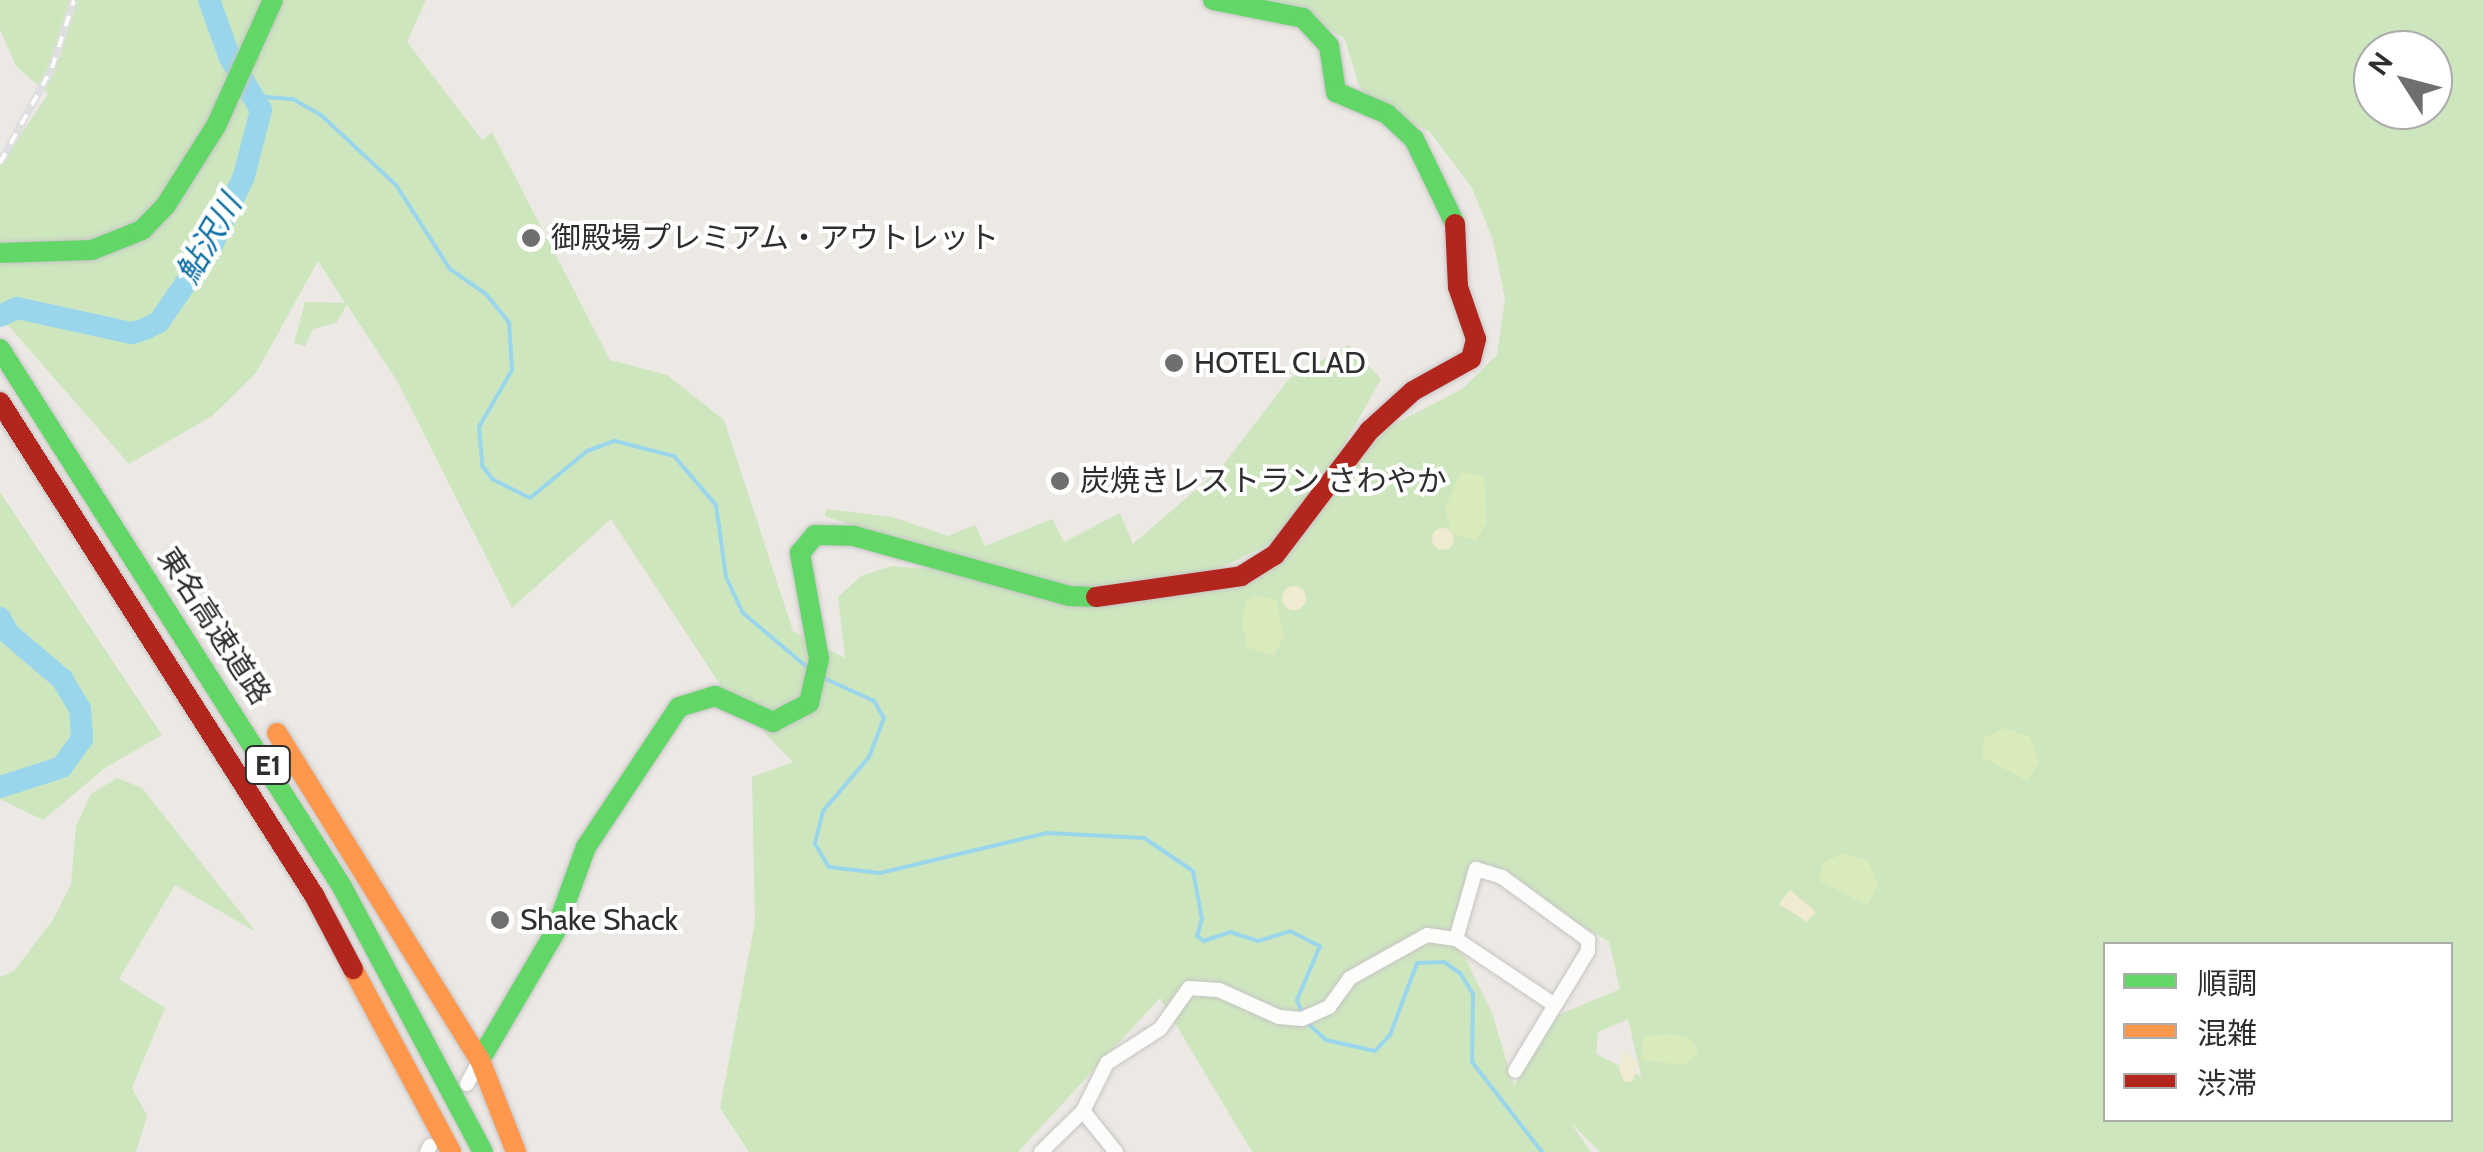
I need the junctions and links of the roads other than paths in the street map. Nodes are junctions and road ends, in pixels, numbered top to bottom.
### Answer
1 (273, 0) edge
2 (1213, 0) edge
3 (0, 253) edge
4 (0, 340) edge
5 (0, 349) edge
6 (27, 392) junction
7 (0, 402) edge
8 (278, 733) dead end
9 (1456, 938) junction
10 (1554, 1004) junction
11 (480, 1060) junction
12 (1515, 1072) dead end
13 (467, 1084) dead end
14 (1084, 1111) junction
15 (452, 1152) edge
16 (483, 1152) edge
17 (516, 1152) edge
18 (1041, 1152) edge
19 (1116, 1152) edge

1 - 3 main road
2 - 11 main road
4 - 6 main road
5 - 6 main road, 東名高速道路 / E1
6 - 16 main road, 東名高速道路 / E1
7 - 15 main road, 東名高速道路 / E1
8 - 11 main road
9 - 10 street
9 - 10 street
9 - 14 street
10 - 12 street
11 - 13 street
11 - 17 main road
14 - 18 street
14 - 19 street

